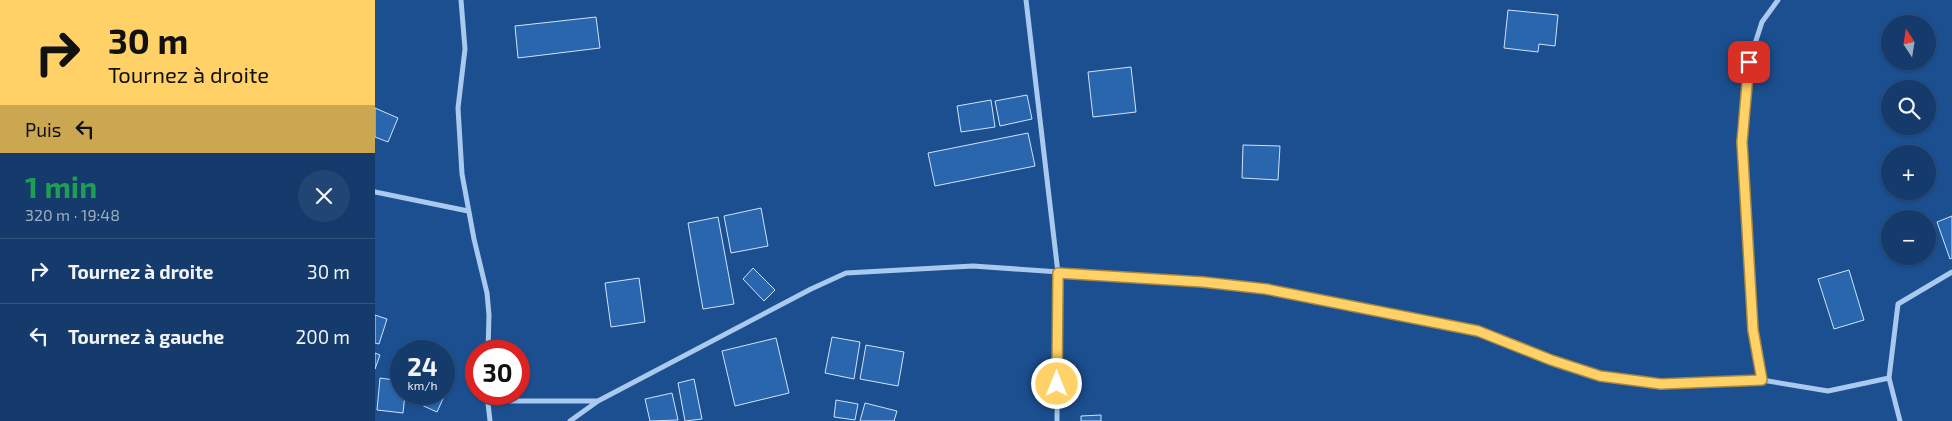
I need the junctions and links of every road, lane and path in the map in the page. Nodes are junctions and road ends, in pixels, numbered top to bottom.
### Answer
1 (461, 0) edge
2 (1026, 0) edge
3 (1778, 0) edge
4 (375, 192) edge
5 (468, 211) junction
6 (1952, 272) edge
7 (1058, 273) junction
8 (488, 340) edge
9 (1889, 378) junction
10 (1762, 380) junction
11 (530, 400) edge
12 (598, 401) junction
13 (488, 405) edge
14 (490, 421) edge
15 (570, 421) edge
16 (1057, 421) edge
17 (1900, 421) edge

1 - 5 street
2 - 7 street
3 - 10 street
4 - 5 street
5 - 8 street
6 - 9 street
7 - 10 street
7 - 12 street
7 - 16 street
9 - 10 street
9 - 17 street
11 - 12 street
12 - 15 street
13 - 14 street

